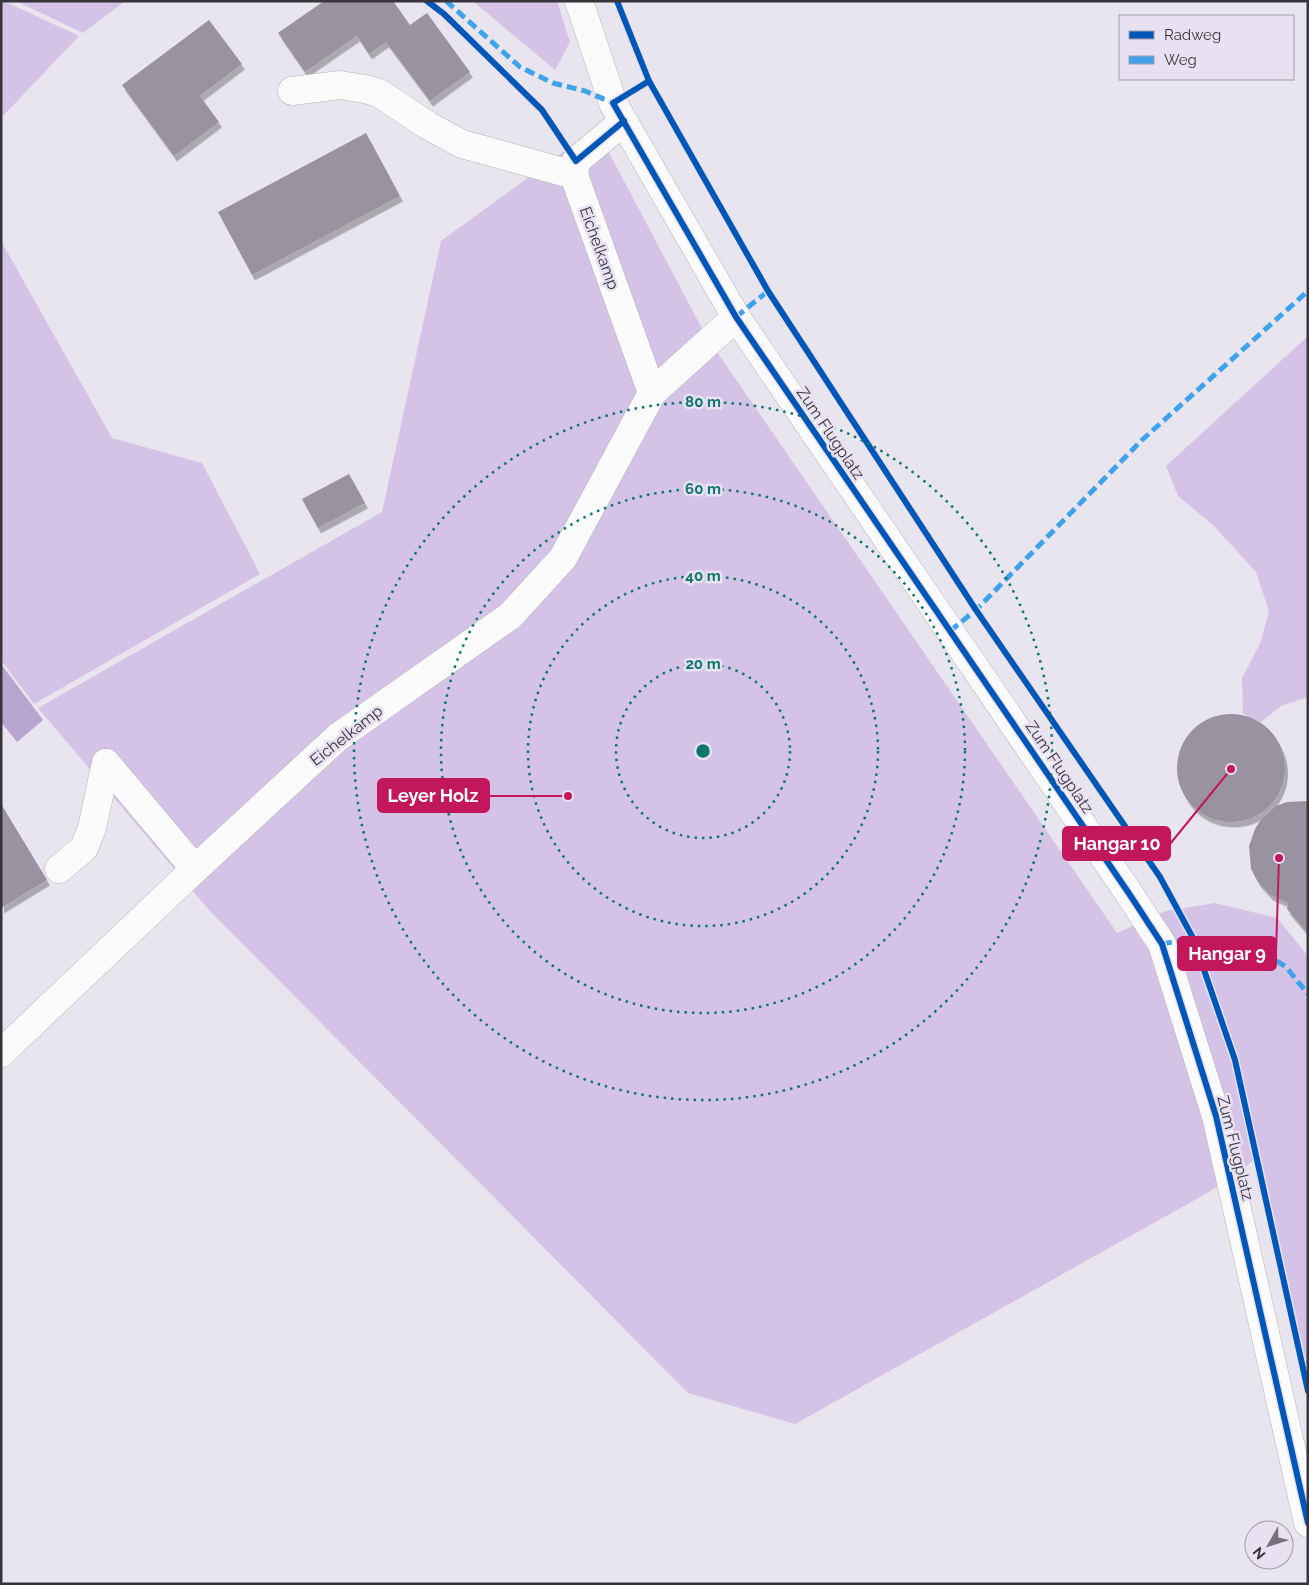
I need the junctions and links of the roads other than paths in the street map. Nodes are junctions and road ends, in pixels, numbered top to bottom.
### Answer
1 (579, 1) edge
2 (292, 91) dead end
3 (624, 121) junction
4 (575, 168) junction
5 (736, 317) junction
6 (652, 393) junction
7 (58, 869) dead end
8 (195, 869) junction
9 (1, 1053) edge
10 (1308, 1524) edge

1 - 3 street, Zum Flugplatz
2 - 4 street
3 - 4 street
3 - 5 street, Zum Flugplatz
4 - 6 street, Eichelkamp
5 - 6 street, Eichelkamp
5 - 10 street, Zum Flugplatz
6 - 8 street, Eichelkamp
7 - 8 street
8 - 9 street, Eichelkamp

